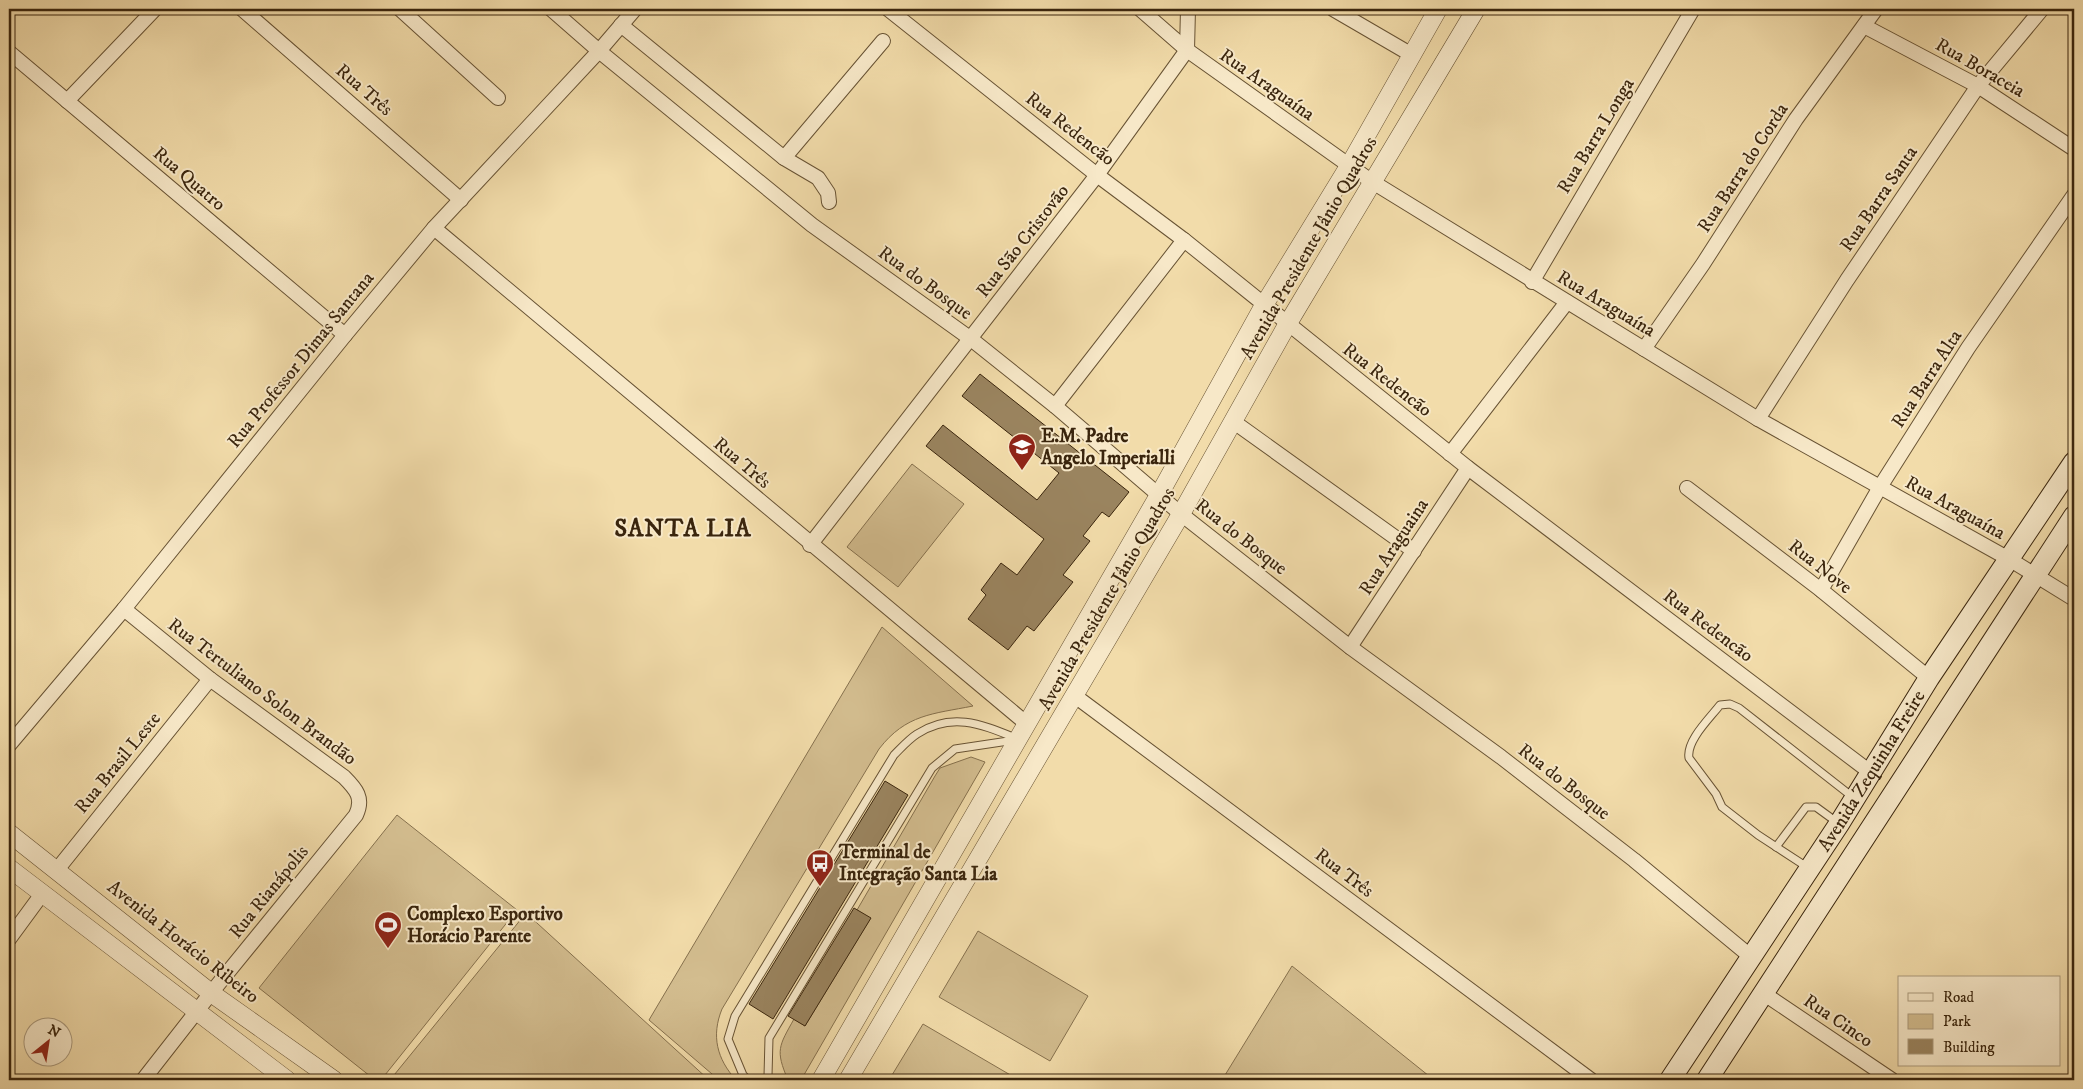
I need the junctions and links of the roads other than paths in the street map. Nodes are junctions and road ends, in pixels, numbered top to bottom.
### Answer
1 (155, 9) edge
2 (242, 9) edge
3 (400, 9) edge
4 (551, 9) edge
5 (635, 9) edge
6 (888, 9) edge
7 (1140, 9) edge
8 (1188, 9) edge
9 (1333, 9) edge
10 (1438, 9) edge
11 (1476, 9) edge
12 (1693, 9) edge
13 (1876, 9) edge
14 (2042, 9) edge
15 (621, 25) junction
16 (1864, 26) junction
17 (882, 41) dead end
18 (1186, 50) junction
19 (599, 51) junction
20 (9, 52) edge
21 (1412, 55) junction
22 (1978, 86) junction
23 (498, 98) dead end
24 (67, 101) junction
25 (2074, 149) edge
26 (784, 158) junction
27 (1349, 166) junction
28 (1097, 175) junction
29 (1371, 181) junction
30 (2074, 195) edge
31 (461, 200) junction
32 (829, 202) dead end
33 (434, 228) junction
34 (1184, 240) junction
35 (1532, 282) junction
36 (1567, 302) junction
37 (1264, 305) junction
38 (1287, 325) junction
39 (345, 334) junction
40 (971, 339) junction
41 (1644, 349) junction
42 (1054, 406) junction
43 (1758, 419) junction
44 (1234, 422) junction
45 (1450, 454) junction
46 (2074, 462) edge
47 (1468, 468) junction
48 (1880, 487) junction
49 (1687, 488) dead end
50 (1159, 495) junction
51 (1181, 514) junction
52 (2074, 516) edge
53 (810, 545) junction
54 (1414, 551) junction
55 (2009, 559) junction
56 (2034, 576) junction
57 (1821, 590) junction
58 (2074, 599) edge
59 (124, 609) junction
60 (1350, 647) junction
61 (1929, 678) junction
62 (210, 679) junction
63 (1075, 696) junction
64 (1027, 724) junction
65 (1018, 740) junction
66 (9, 745) edge
67 (1035, 765) junction
68 (1870, 772) junction
69 (1854, 798) junction
70 (356, 815) joint
71 (1839, 824) junction
72 (9, 833) edge
73 (1860, 842) junction
74 (1776, 847) junction
75 (9, 868) edge
76 (1809, 869) junction
77 (56, 871) junction
78 (42, 894) junction
79 (9, 939) edge
80 (1750, 956) junction
81 (211, 993) junction
82 (1763, 993) junction
83 (196, 1013) junction
84 (143, 1080) edge
85 (287, 1080) edge
86 (334, 1080) edge
87 (748, 1080) edge
88 (770, 1080) edge
89 (821, 1080) edge
90 (848, 1080) edge
91 (1591, 1080) edge
92 (1670, 1080) edge
93 (1707, 1080) edge
94 (1892, 1080) edge

1 - 24 street
2 - 31 street, Rua Três
3 - 23 street
4 - 19 street, Rua do Bosque
5 - 15 street, Rua Professor Dimas Santana
6 - 28 street, Rua Redencão
7 - 18 street, Rua Araguaína
8 - 18 street
9 - 21 street
10 - 21 street, Avenida Presidente Jânio Quadros
11 - 29 street, Avenida Presidente Jânio Quadros
12 - 35 street, Rua Barra Longa
13 - 16 street, Rua Barra do Corda
14 - 22 street, Rua Barra Santa
15 - 19 street, Rua Professor Dimas Santana
15 - 26 street
16 - 22 street, Rua Boraceia
16 - 41 street, Rua Barra do Corda
17 - 26 street
18 - 27 street, Rua Araguaína
18 - 28 street, Rua São Cristovão
19 - 31 street, Rua Professor Dimas Santana
19 - 40 street, Rua do Bosque
20 - 24 street, Rua Quatro
21 - 27 street, Avenida Presidente Jânio Quadros
22 - 25 street, Rua Boraceia
22 - 43 street, Rua Barra Santa
24 - 39 street, Rua Quatro
26 - 32 street
27 - 29 street, Rua Araguaína
27 - 37 street, Avenida Presidente Jânio Quadros
28 - 34 street, Rua Redencão
28 - 40 street, Rua São Cristovão
29 - 35 street, Rua Araguaína
29 - 38 street, Avenida Presidente Jânio Quadros
30 - 48 street, Rua Barra Alta
31 - 33 street, Rua Professor Dimas Santana
33 - 39 street, Rua Professor Dimas Santana
33 - 53 street, Rua Três
34 - 37 street, Rua Redencão
34 - 42 street
35 - 36 street, Rua Araguaína
36 - 41 street, Rua Araguaína
36 - 45 street
37 - 38 street, Rua Redencão
37 - 50 street, Avenida Presidente Jânio Quadros
38 - 44 street, Avenida Presidente Jânio Quadros
38 - 45 street, Rua Redencão
39 - 59 street, Rua Professor Dimas Santana
40 - 42 street, Rua do Bosque
40 - 53 street, Rua São Cristovão
41 - 43 street, Rua Araguaína
42 - 50 street, Rua do Bosque
43 - 48 street, Rua Araguaína
44 - 51 street, Avenida Presidente Jânio Quadros
44 - 54 street
45 - 47 street, Rua Redencão
46 - 55 main road, Avenida Zequinha Freire
47 - 54 street, Rua Araguaina
47 - 68 street, Rua Redencão
48 - 55 street, Rua Araguaína
48 - 57 street, Rua Barra Alta
49 - 57 street, Rua Nove
50 - 51 street, Rua do Bosque
50 - 64 street, Avenida Presidente Jânio Quadros
51 - 60 street, Rua do Bosque
51 - 63 street, Avenida Presidente Jânio Quadros
52 - 56 main road, Avenida Zequinha Freire
53 - 64 street, Rua Três
54 - 60 street, Rua Araguaina
55 - 56 street, Rua Araguaína
55 - 61 main road, Avenida Zequinha Freire
56 - 58 street, Rua Araguaína
56 - 73 main road, Avenida Zequinha Freire
57 - 61 street, Rua Nove
59 - 62 street, Rua Tertuliano Solon Brandão
59 - 66 street, Rua Professor Dimas Santana
60 - 80 street, Rua do Bosque
61 - 68 main road, Avenida Zequinha Freire
62 - 70 street, Rua Tertuliano Solon Brandão
62 - 77 street, Rua Brasil Leste
63 - 67 street, Avenida Presidente Jânio Quadros
63 - 91 street, Rua Três
64 - 65 street, Avenida Presidente Jânio Quadros
64 - 67 street
65 - 87 lane
65 - 88 lane
65 - 89 street, Avenida Presidente Jânio Quadros
67 - 90 street, Avenida Presidente Jânio Quadros
68 - 69 main road, Avenida Zequinha Freire
69 - 71 main road, Avenida Zequinha Freire
69 - 74 lane
70 - 81 street, Rua Rianápolis
71 - 73 main road
71 - 74 lane
71 - 76 main road, Avenida Zequinha Freire
72 - 77 street, Avenida Horácio Ribeiro
73 - 82 main road, Avenida Zequinha Freire
74 - 76 lane
75 - 78 street
76 - 80 main road, Avenida Zequinha Freire
77 - 81 street, Avenida Horácio Ribeiro
78 - 79 street
78 - 83 street
80 - 92 main road, Avenida Zequinha Freire
81 - 83 street, Rua Rianápolis
81 - 86 street, Avenida Horácio Ribeiro
82 - 93 main road, Avenida Zequinha Freire
82 - 94 street, Rua Cinco
83 - 84 street
83 - 85 street

